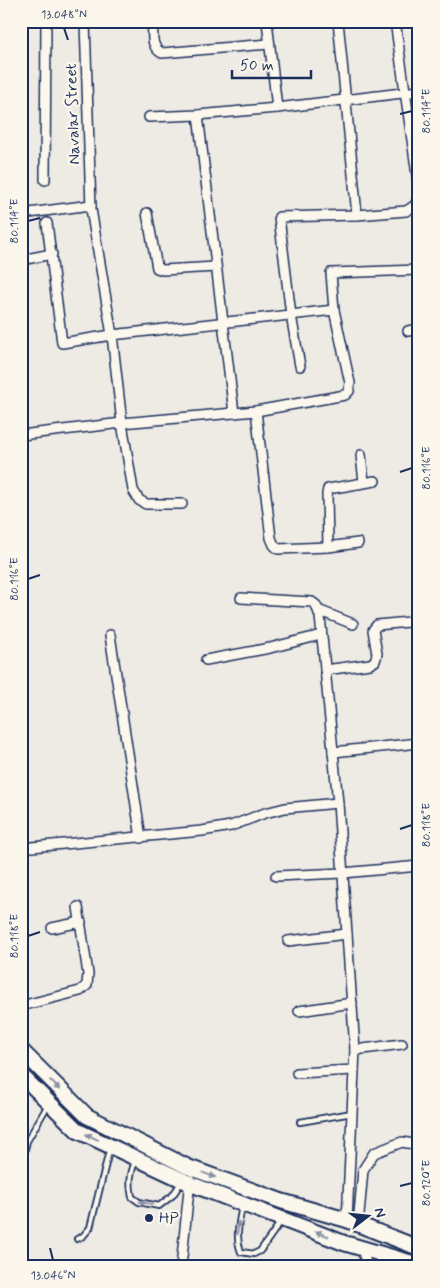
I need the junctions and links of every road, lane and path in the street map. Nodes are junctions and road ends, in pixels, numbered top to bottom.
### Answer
1 (46, 21) edge
2 (85, 21) edge
3 (153, 21) edge
4 (267, 21) edge
5 (338, 21) edge
6 (395, 21) edge
7 (270, 44) junction
8 (419, 91) edge
9 (405, 93) junction
10 (346, 100) junction
11 (277, 108) junction
12 (198, 115) junction
13 (149, 117) dead end
14 (45, 180) dead end
15 (419, 189) edge
16 (419, 199) edge
17 (90, 205) junction
18 (146, 213) dead end
19 (21, 214) edge
20 (357, 215) junction
21 (47, 223) dead end
22 (52, 254) junction
23 (21, 260) edge
24 (216, 267) junction
25 (419, 270) edge
26 (334, 310) junction
27 (291, 314) junction
28 (222, 322) junction
29 (419, 329) edge
30 (408, 331) dead end
31 (112, 335) junction
32 (300, 366) dead end
33 (256, 411) junction
34 (234, 414) junction
35 (122, 423) junction
36 (21, 435) edge
37 (361, 455) dead end
38 (375, 481) dead end
39 (364, 482) junction
40 (182, 504) dead end
41 (358, 543) dead end
42 (328, 547) junction
43 (241, 598) dead end
44 (318, 610) junction
45 (419, 621) edge
46 (353, 624) dead end
47 (110, 635) dead end
48 (322, 635) junction
49 (206, 660) dead end
50 (325, 670) junction
51 (419, 743) edge
52 (333, 752) junction
53 (338, 803) junction
54 (141, 838) junction
55 (21, 848) edge
56 (419, 866) edge
57 (343, 873) junction
58 (276, 876) dead end
59 (78, 907) dead end
60 (81, 922) junction
61 (52, 928) dead end
62 (347, 934) junction
63 (288, 941) dead end
64 (352, 1003) junction
65 (21, 1006) edge
66 (300, 1010) dead end
67 (402, 1044) dead end
68 (21, 1050) edge
69 (355, 1050) junction
70 (354, 1070) junction
71 (297, 1073) dead end
72 (21, 1075) edge
73 (49, 1103) junction
74 (352, 1113) junction
75 (300, 1122) dead end
76 (419, 1145) edge
77 (110, 1146) junction
78 (137, 1158) junction
79 (21, 1165) edge
80 (187, 1177) junction
81 (243, 1204) junction
82 (21, 1206) edge
83 (282, 1219) junction
84 (352, 1222) junction
85 (77, 1239) dead end
86 (362, 1248) junction
87 (419, 1248) edge
88 (23, 1254) dead end
89 (380, 1260) edge
90 (419, 1265) edge
91 (181, 1267) edge
92 (367, 1267) edge

1 - 14 street
2 - 17 street, Navalar Street
3 - 7 street
4 - 7 street
5 - 10 street
6 - 9 street
7 - 11 street
8 - 9 street
9 - 10 street
9 - 15 street
10 - 11 street
10 - 20 street
11 - 12 street
12 - 13 street
12 - 24 street
16 - 20 street
17 - 19 street
17 - 31 street, Navalar Street
18 - 24 street
20 - 27 street
21 - 22 street
22 - 23 street
22 - 31 street
24 - 28 street
25 - 26 street
26 - 27 street
26 - 33 street
27 - 28 street
27 - 32 street
28 - 31 street
28 - 34 street
29 - 30 street
31 - 35 street, Navalar Street
33 - 34 street
33 - 42 street
34 - 35 street
35 - 36 street
35 - 40 street, Navalar Street
37 - 39 street
38 - 39 street
39 - 42 street
41 - 42 street
43 - 44 street
44 - 46 street
44 - 48 street
45 - 50 street
47 - 54 street
48 - 49 street
48 - 50 street
50 - 52 street
51 - 52 street
52 - 53 street
53 - 54 street
53 - 57 street
54 - 55 street
56 - 57 street
57 - 58 street
57 - 62 street
59 - 60 street
60 - 61 street
60 - 65 street
62 - 63 street
62 - 64 street
64 - 66 street
64 - 69 street
67 - 69 street
68 -> 80 main road
69 - 70 street
70 - 71 street
70 - 74 street
72 - 73 main road
77 -> 73 main road
73 - 79 lane
74 - 75 lane
74 - 84 street
76 - 84 street
77 - 78 main road
77 - 85 lane
78 - 80 main road
80 -> 78 lane
80 - 81 main road
80 -> 84 main road
80 - 91 street
81 - 83 main road
83 -> 81 lane
82 - 88 lane
86 -> 83 main road
84 - 87 main road
86 - 89 main road
86 - 92 street
89 - 90 main road

